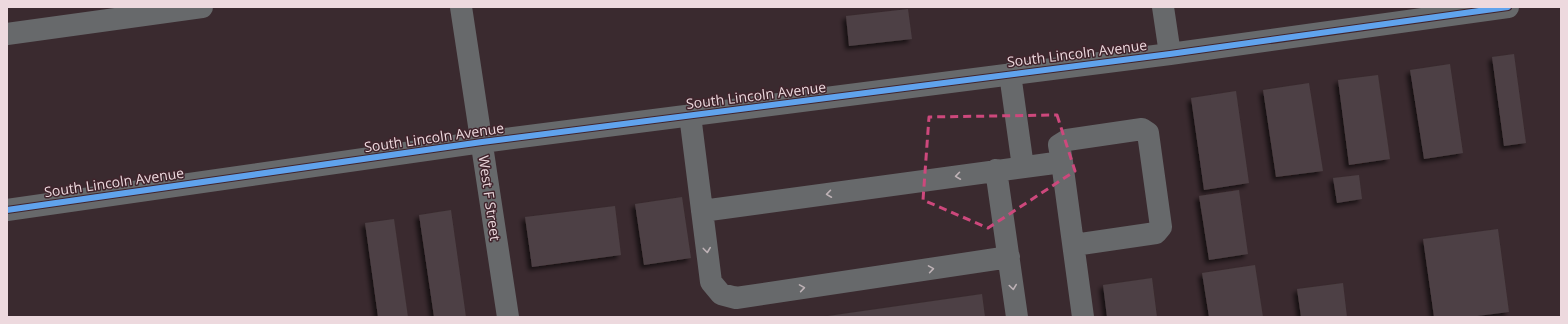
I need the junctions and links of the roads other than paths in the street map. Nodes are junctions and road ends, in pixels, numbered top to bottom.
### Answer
1 (202, 7) edge
2 (461, 7) edge
3 (1163, 7) edge
4 (1508, 7) edge
5 (7, 34) edge
6 (1170, 54) junction
7 (1010, 74) junction
8 (690, 115) junction
9 (482, 142) junction
10 (1062, 162) junction
11 (1023, 167) junction
12 (996, 170) junction
13 (7, 210) edge
14 (702, 212) junction
15 (1074, 245) junction
16 (1009, 257) junction
17 (508, 317) edge
18 (1017, 317) edge
19 (1083, 317) edge

1 - 5 street
2 - 9 street, West F Street
3 - 6 street
4 - 6 street, South Lincoln Avenue
6 - 7 street, South Lincoln Avenue
7 - 8 street, South Lincoln Avenue
7 - 11 street
8 - 9 street, South Lincoln Avenue
8 - 14 street
9 - 13 street, South Lincoln Avenue
9 - 17 street, West F Street
10 - 11 street
10 - 15 street
10 - 15 street
11 - 12 street
12 -> 14 street
12 - 16 street
14 -> 16 street
15 - 19 street
16 -> 18 street

